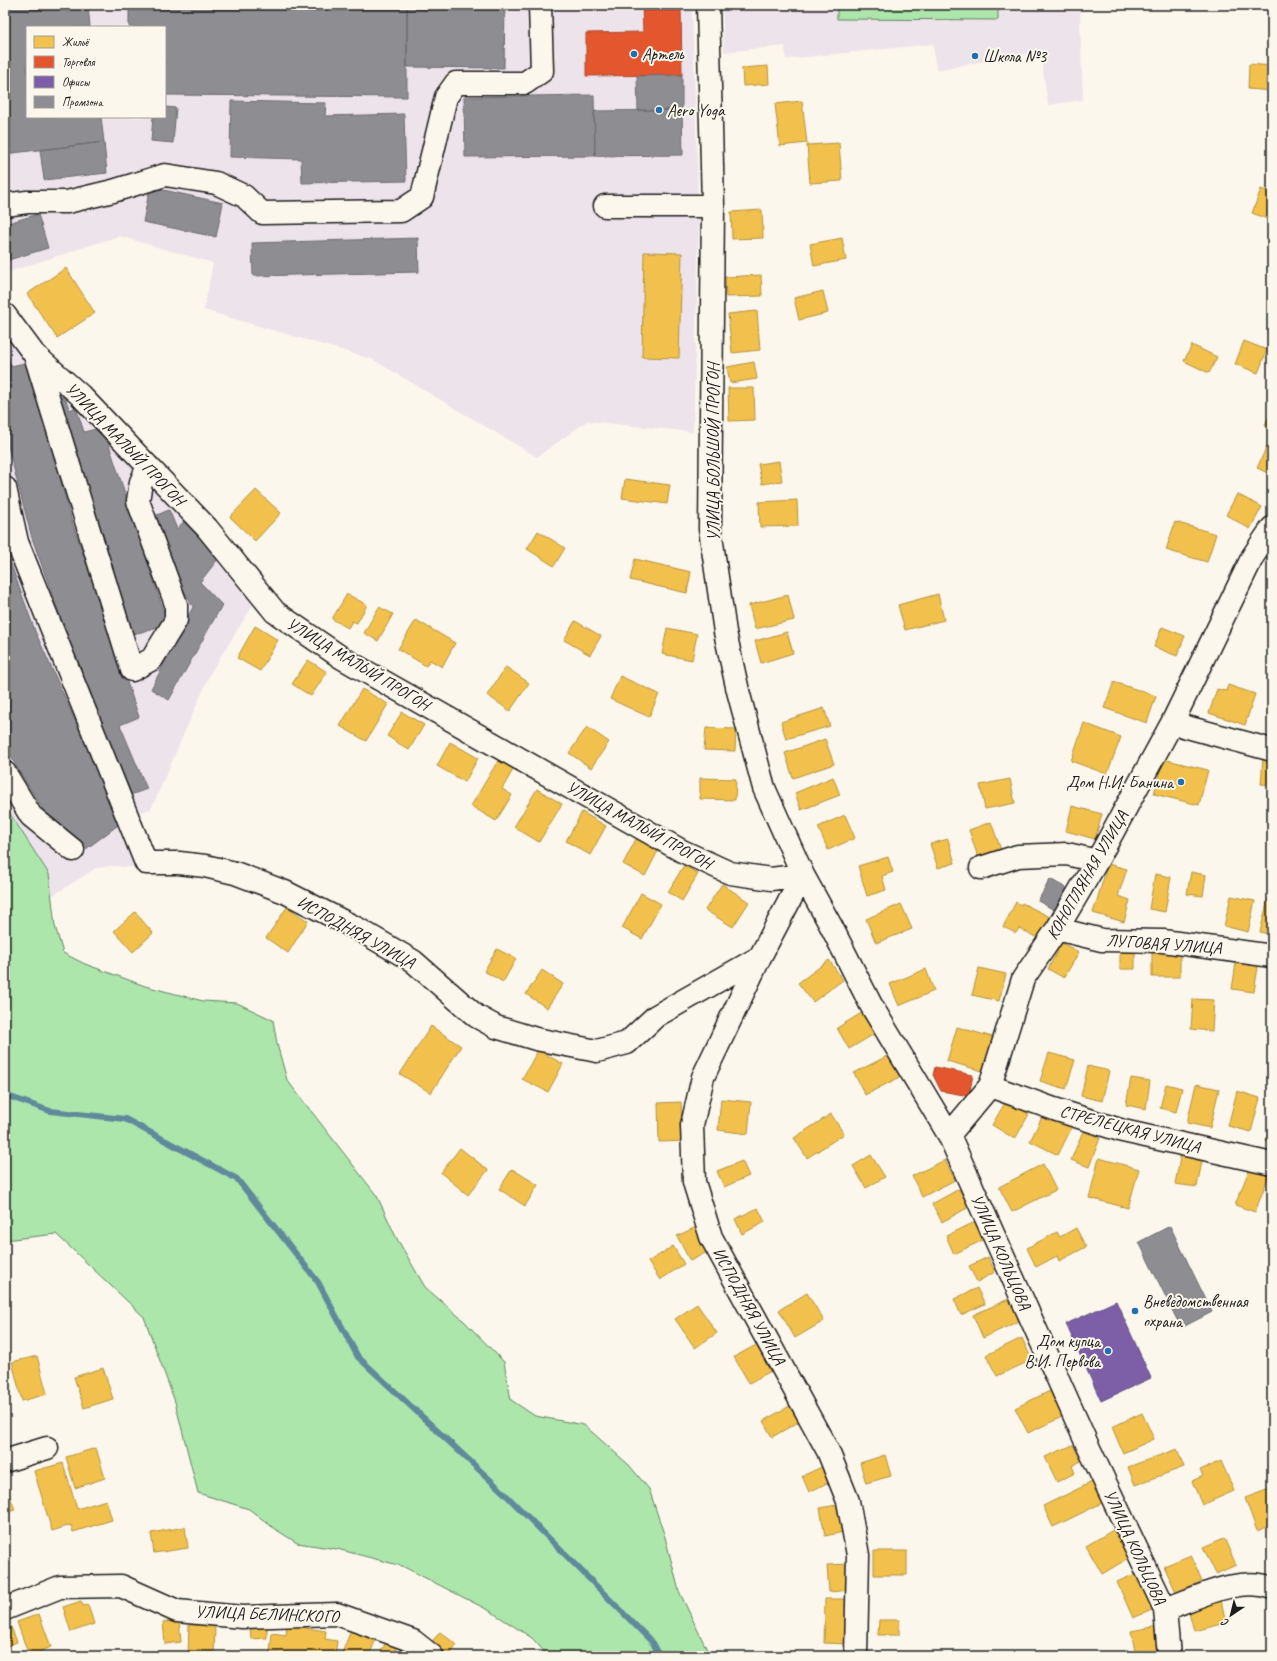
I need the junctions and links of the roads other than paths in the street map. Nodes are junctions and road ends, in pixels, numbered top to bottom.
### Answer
1 (540, 5) edge
2 (708, 5) edge
3 (5, 205) edge
4 (605, 206) dead end
5 (714, 206) junction
6 (5, 315) edge
7 (34, 354) junction
8 (148, 466) junction
9 (5, 488) edge
10 (1272, 528) edge
11 (1172, 723) junction
12 (1272, 750) edge
13 (5, 773) edge
14 (73, 850) dead end
15 (1097, 861) junction
16 (982, 868) dead end
17 (803, 875) junction
18 (831, 926) joint
19 (1057, 929) junction
20 (1272, 956) edge
21 (760, 957) junction
22 (990, 1086) junction
23 (949, 1136) junction
24 (1272, 1164) edge
25 (47, 1448) dead end
26 (5, 1461) edge
27 (1272, 1588) edge
28 (5, 1609) edge
29 (1165, 1609) junction
30 (432, 1656) edge
31 (856, 1656) edge
32 (1169, 1656) edge

1 - 3 street
2 - 5 street, УЛИЦА БОЛЬШОЙ ПРОГОН
4 - 5 street
5 - 17 street, УЛИЦА БОЛЬШОЙ ПРОГОН
6 - 7 street, УЛИЦА МАЛЫЙ ПРОГОН
7 - 8 street, УЛИЦА МАЛЫЙ ПРОГОН
7 - 8 street
8 - 17 street, УЛИЦА МАЛЫЙ ПРОГОН
9 - 21 street, ИСПОДНЯЯ УЛИЦА
10 - 11 street, КОНОПЛЯНАЯ УЛИЦА
11 - 12 street
11 - 15 street, КОНОПЛЯНАЯ УЛИЦА
13 - 14 street
15 - 16 street
15 - 19 street, КОНОПЛЯНАЯ УЛИЦА
17 - 18 street, УЛИЦА БОЛЬШОЙ ПРОГОН
17 - 21 street, ИСПОДНЯЯ УЛИЦА
18 - 23 street, УЛИЦА КОЛЬЦОВА
19 - 20 street, ЛУГОВАЯ УЛИЦА
19 - 22 street, КОНОПЛЯНАЯ УЛИЦА
21 - 31 street, ИСПОДНЯЯ УЛИЦА
22 - 23 street, КОНОПЛЯНАЯ УЛИЦА
22 - 24 street, СТРЕЛЕЦКАЯ УЛИЦА
23 - 29 street, УЛИЦА КОЛЬЦОВА
25 - 26 street
27 - 29 street
28 - 30 street, УЛИЦА БЕЛИНСКОГО
29 - 32 street, УЛИЦА КОЛЬЦОВА

